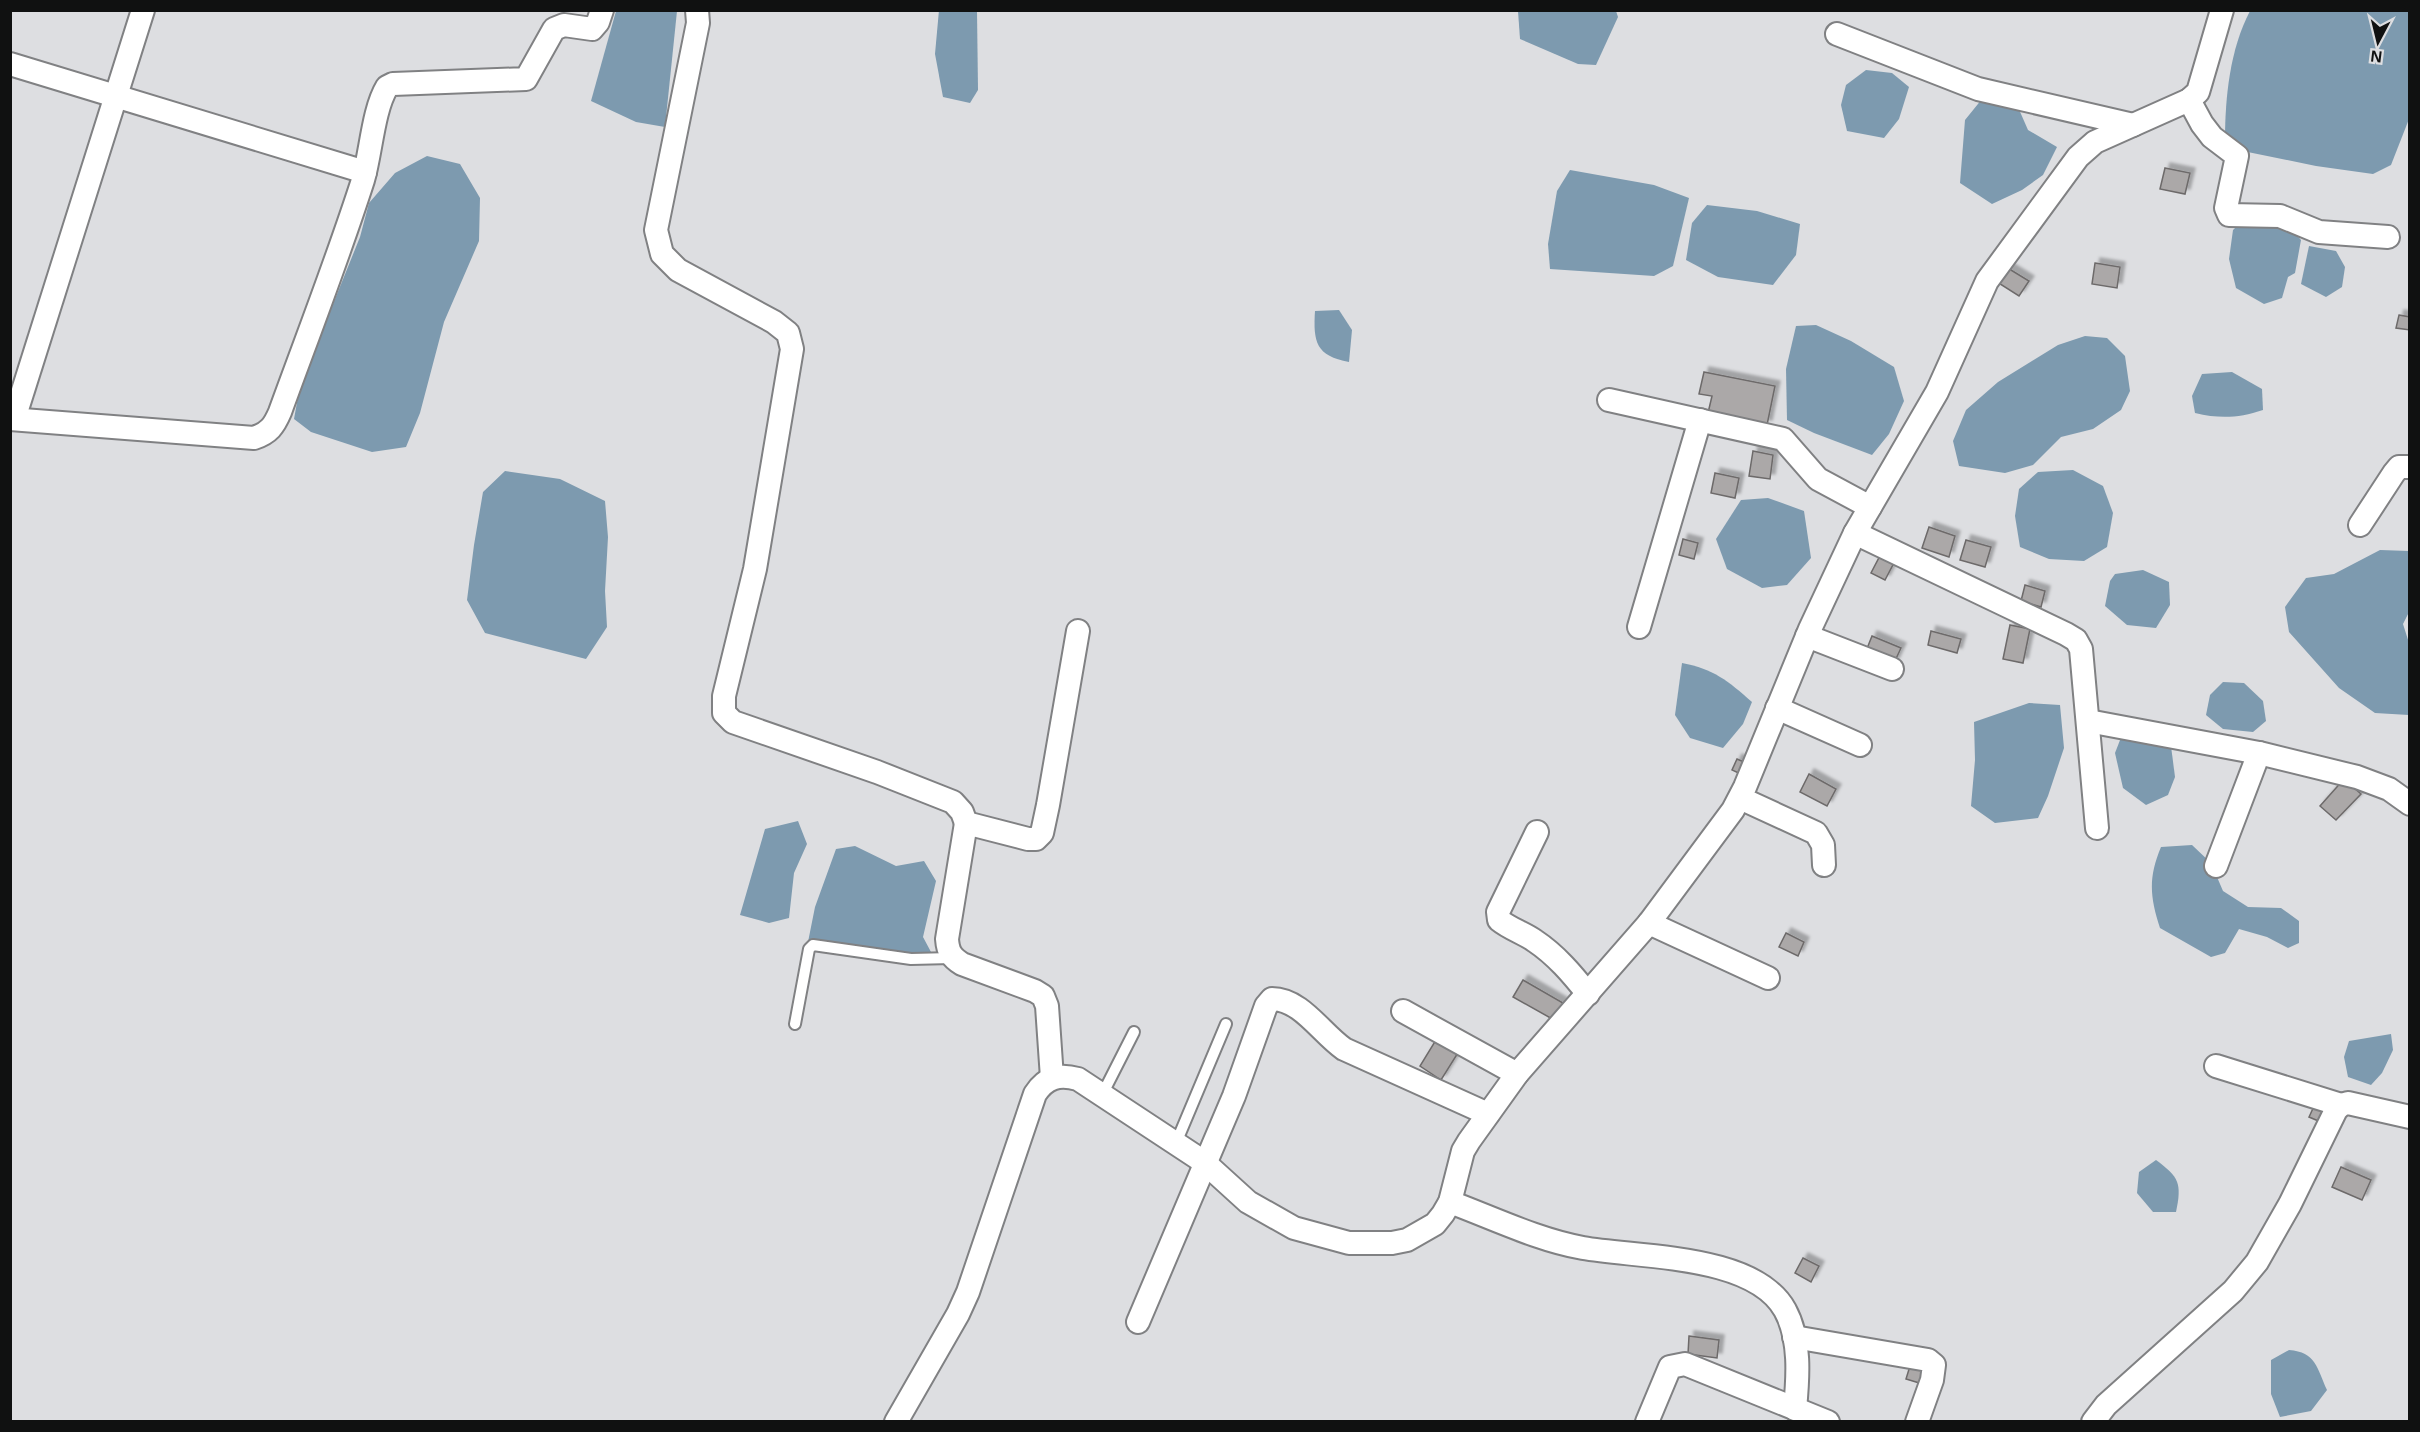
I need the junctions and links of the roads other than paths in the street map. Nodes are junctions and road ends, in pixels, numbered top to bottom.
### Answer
1 (143, 10) edge
2 (602, 10) edge
3 (697, 10) edge
4 (2222, 11) edge
5 (1837, 34) dead end
6 (10, 64) edge
7 (116, 97) junction
8 (2189, 100) junction
9 (2133, 125) junction
10 (365, 172) junction
11 (2388, 237) dead end
12 (1609, 400) dead end
13 (12, 419) edge
14 (1700, 420) junction
15 (2409, 467) edge
16 (1870, 507) junction
17 (2360, 525) dead end
18 (1855, 533) junction
19 (1639, 627) dead end
20 (1078, 631) dead end
21 (1807, 636) junction
22 (1892, 669) dead end
23 (1778, 708) junction
24 (2088, 721) junction
25 (1860, 745) dead end
26 (2259, 753) junction
27 (1740, 798) junction
28 (2409, 804) edge
29 (966, 823) junction
30 (2097, 828) dead end
31 (1537, 832) dead end
32 (1824, 865) dead end
33 (2216, 866) dead end
34 (1649, 923) junction
35 (952, 958) junction
36 (1768, 978) dead end
37 (1588, 994) junction
38 (1403, 1011) dead end
39 (795, 1023) dead end
40 (1226, 1024) dead end
41 (1134, 1032) dead end
42 (2216, 1066) dead end
43 (1517, 1074) junction
44 (1052, 1078) junction
45 (1102, 1095) junction
46 (2341, 1105) junction
47 (1488, 1114) junction
48 (2409, 1117) edge
49 (1176, 1143) junction
50 (1204, 1162) junction
51 (1450, 1202) junction
52 (1137, 1322) dead end
53 (1794, 1337) junction
54 (1795, 1409) junction
55 (896, 1422) edge
56 (1647, 1422) edge
57 (1827, 1422) edge
58 (1917, 1422) edge
59 (2093, 1422) edge

1 - 7 street
2 - 10 street
3 - 29 street
4 - 8 street
5 - 9 street
6 - 7 street
7 - 10 street
7 - 13 street
8 - 9 street
8 - 11 street
9 - 16 street
10 - 13 street
12 - 14 street
14 - 16 street
14 - 19 street
15 - 17 street
16 - 18 street
18 - 21 street
18 - 24 street
20 - 29 street
21 - 22 street
21 - 23 street
23 - 25 street
23 - 27 street
24 - 26 street
24 - 30 street
26 - 28 street
26 - 33 street
27 - 32 street
27 - 34 street
29 - 35 street
31 - 37 street
34 - 36 street
34 - 37 street
35 - 39 lane
35 - 44 street
37 - 43 street
38 - 43 street
40 - 49 lane
41 - 45 lane
42 - 46 street
43 - 47 street
44 - 45 street
44 - 55 street
45 - 49 street
46 - 48 street
46 - 59 street
47 - 50 street
47 - 51 street
49 - 50 street
50 - 51 street
50 - 52 street
51 - 53 street
53 - 54 street
53 - 58 street
54 - 56 street
54 - 57 street

